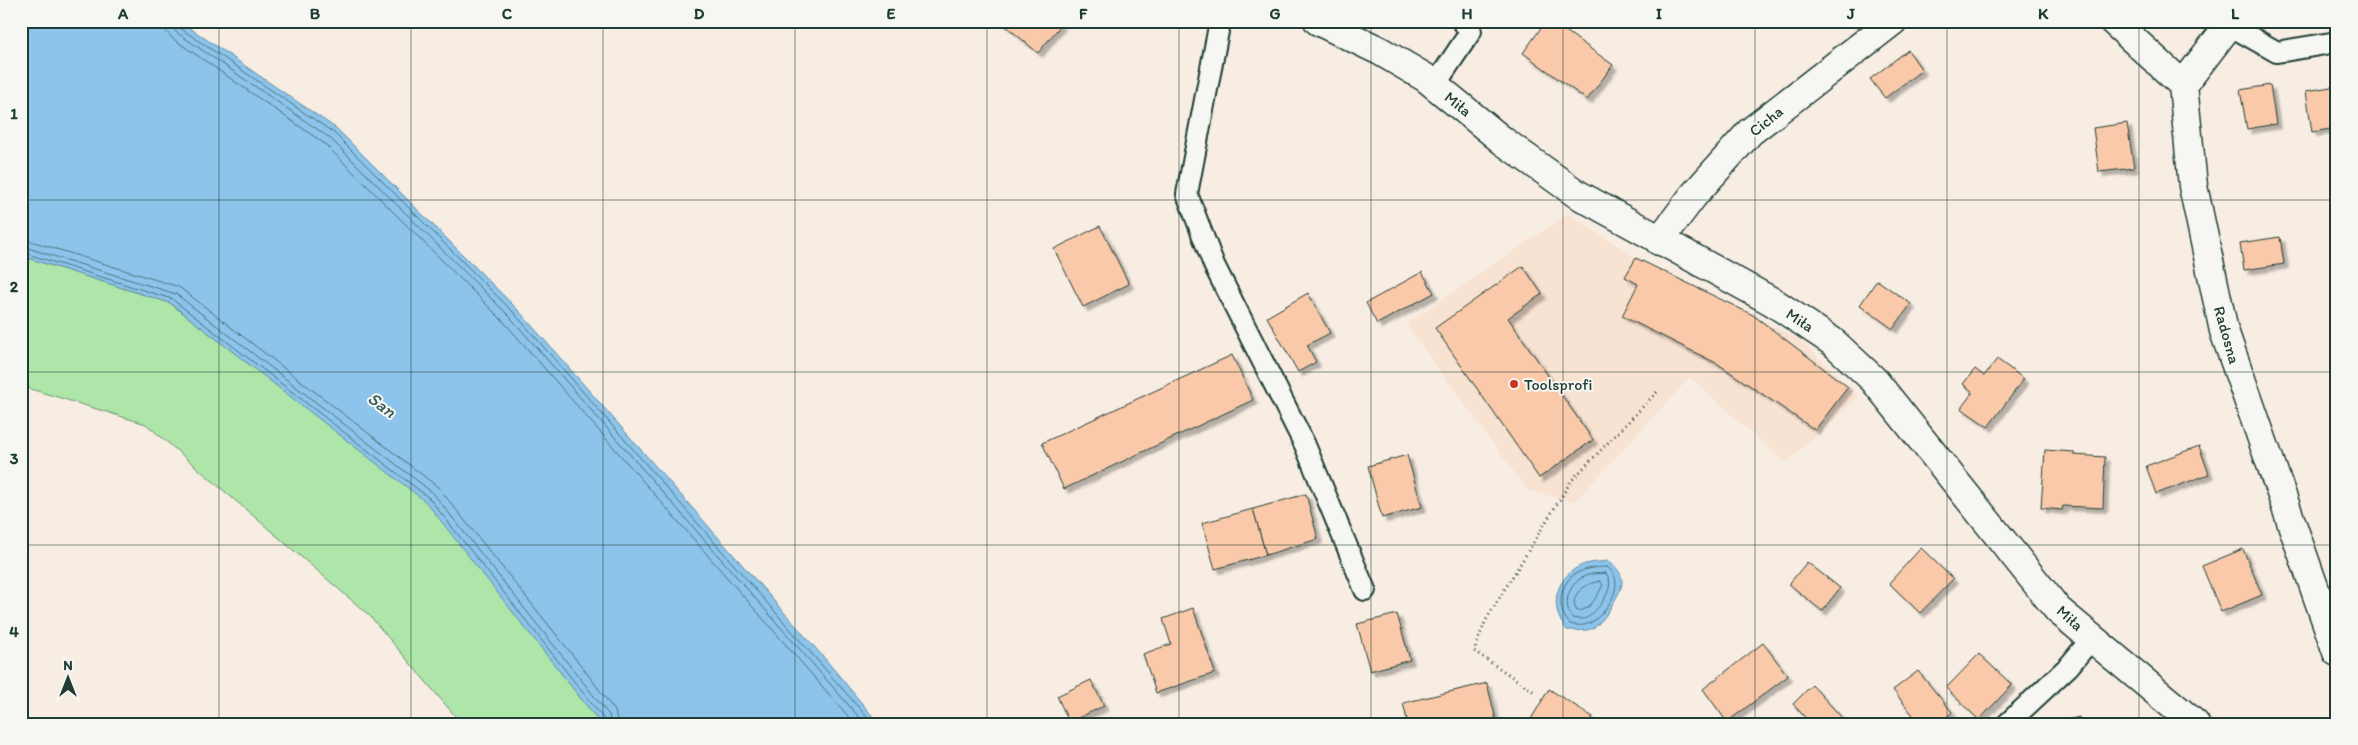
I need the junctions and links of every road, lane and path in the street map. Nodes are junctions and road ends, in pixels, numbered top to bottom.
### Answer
1 (1220, 21) edge
2 (1318, 21) edge
3 (1462, 21) edge
4 (1893, 21) edge
5 (2113, 21) edge
6 (2230, 23) edge
7 (2337, 42) edge
8 (1435, 85) junction
9 (2183, 85) junction
10 (1659, 241) junction
11 (1657, 392) dead end
12 (1365, 590) dead end
13 (2092, 638) junction
14 (2337, 652) edge
15 (1533, 691) dead end
16 (2008, 724) edge
17 (2195, 724) edge

1 - 12 lane
2 - 8 street, Miła
3 - 8 lane
4 - 10 street, Cicha
5 - 9 street
6 - 7 lane
6 - 9 street
8 - 10 street, Miła
9 - 14 street, Radosna
10 - 13 street, Miła
11 - 15 path
13 - 16 lane
13 - 17 street, Miła

